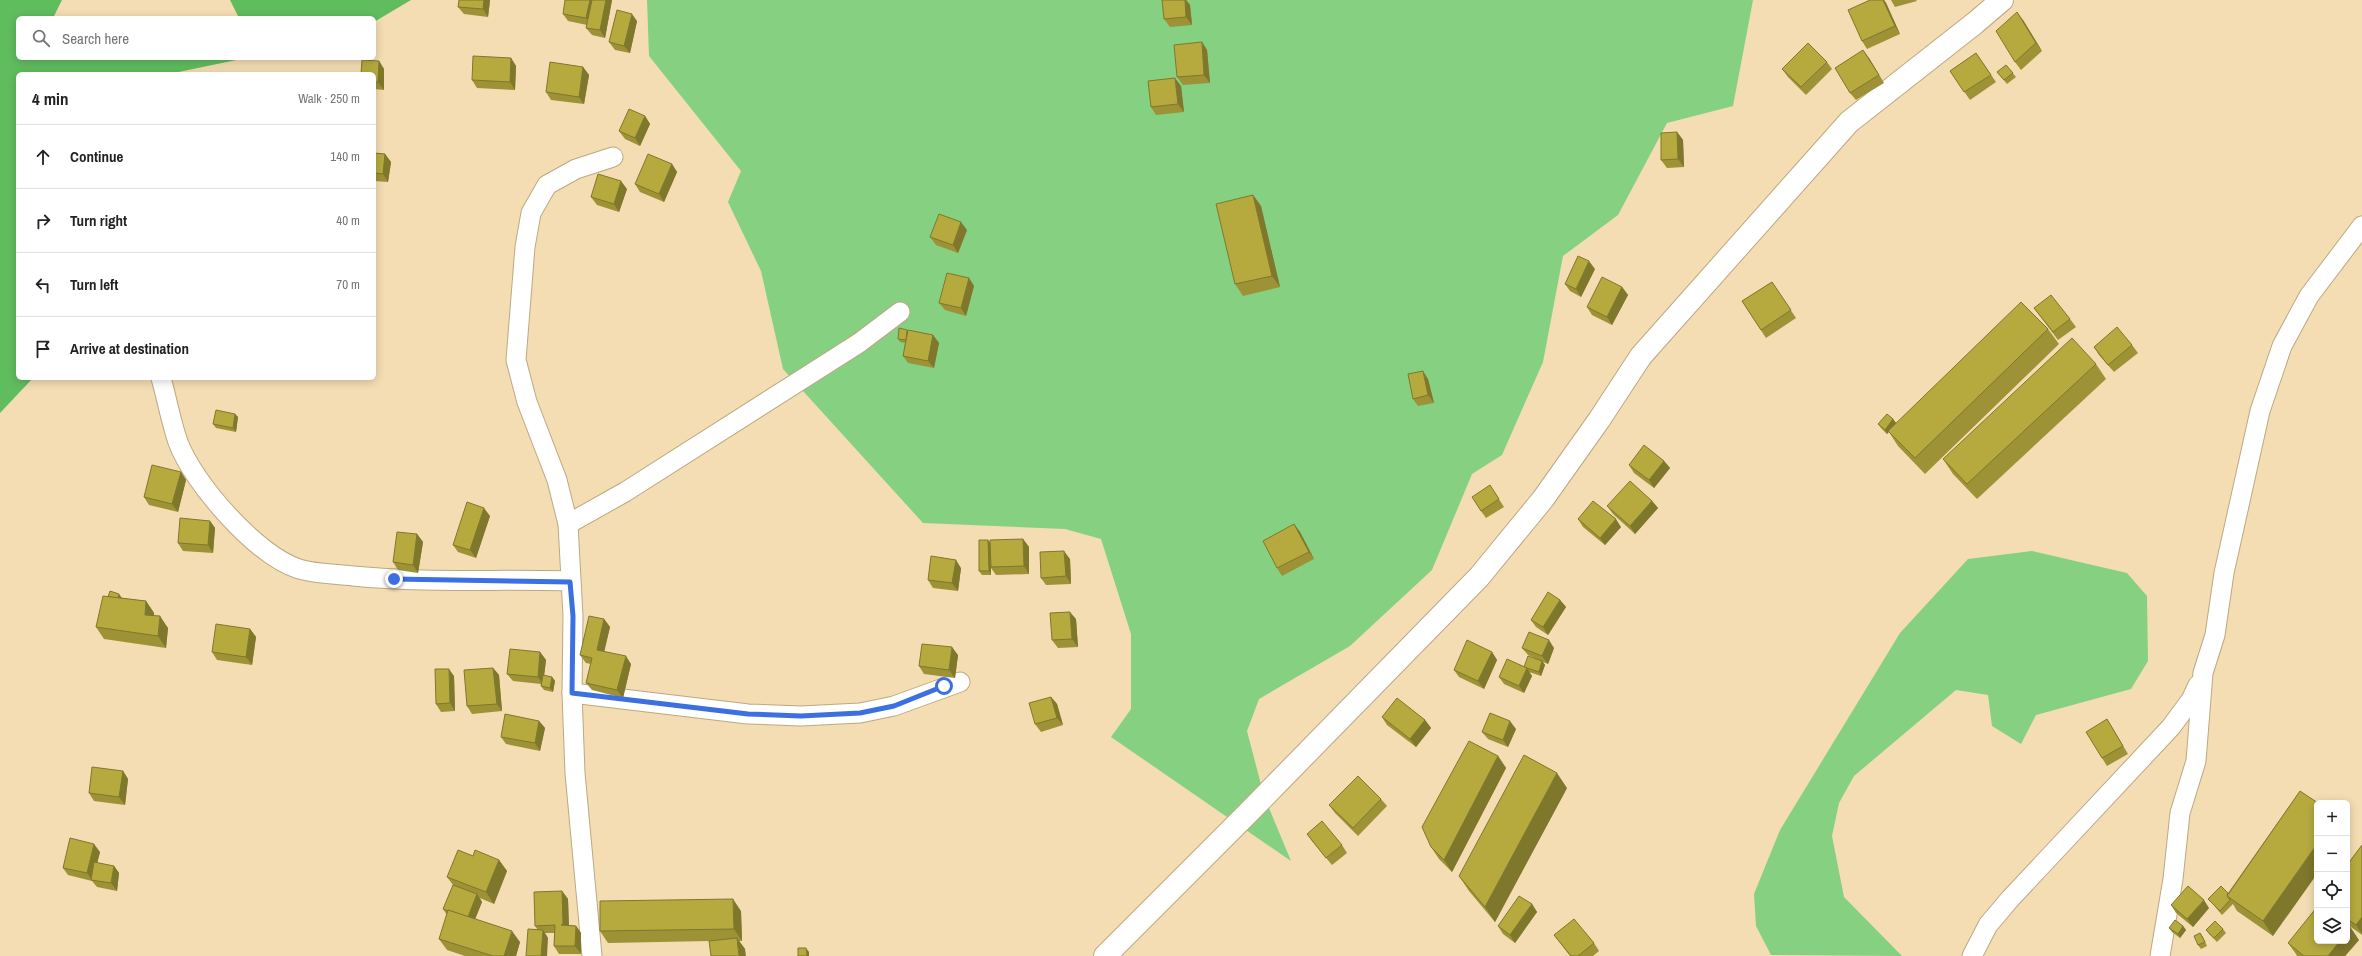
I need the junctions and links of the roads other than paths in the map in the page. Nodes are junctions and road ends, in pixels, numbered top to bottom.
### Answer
1 (2002, 0) edge
2 (613, 157) dead end
3 (2362, 226) edge
4 (900, 312) dead end
5 (162, 380) edge
6 (568, 524) junction
7 (570, 582) junction
8 (2203, 673) junction
9 (960, 682) dead end
10 (572, 693) junction
11 (592, 956) edge
12 (1104, 956) edge
13 (1972, 956) edge
14 (2160, 956) edge

1 - 12 street
2 - 6 street
3 - 8 street
4 - 6 street
5 - 7 street
6 - 7 street
7 - 10 street
8 - 13 street
8 - 14 street
9 - 10 street
10 - 11 street

